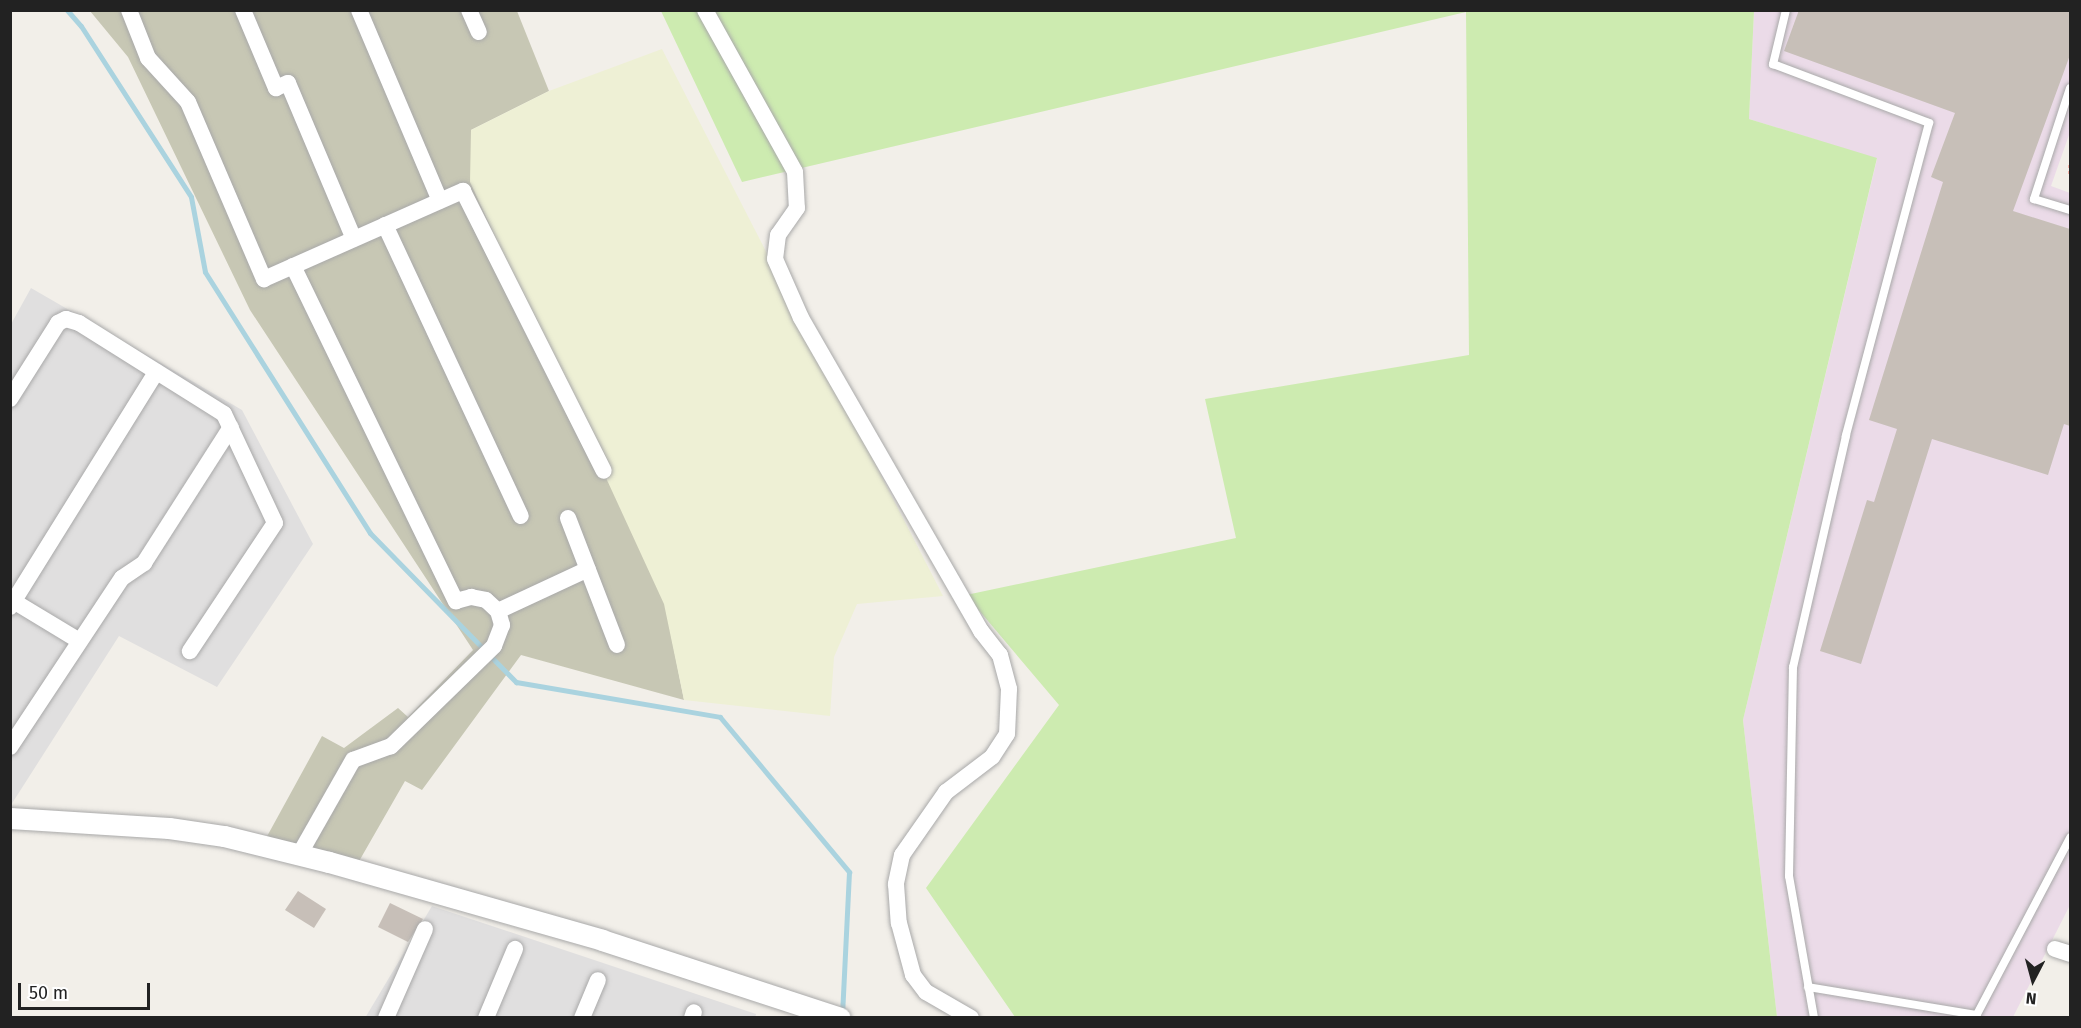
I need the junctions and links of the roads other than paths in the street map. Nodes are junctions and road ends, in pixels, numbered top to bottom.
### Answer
1 (129, 10) edge
2 (243, 10) edge
3 (359, 10) edge
4 (469, 10) edge
5 (705, 10) edge
6 (1786, 10) edge
7 (479, 32) dead end
8 (2070, 88) edge
9 (440, 201) junction
10 (2070, 210) edge
11 (385, 225) junction
12 (354, 239) junction
13 (293, 266) junction
14 (156, 372) junction
15 (10, 399) edge
16 (231, 427) junction
17 (603, 471) dead end
18 (521, 516) dead end
19 (568, 518) dead end
20 (588, 569) junction
21 (12, 602) edge
22 (498, 611) junction
23 (78, 640) junction
24 (617, 645) dead end
25 (190, 651) dead end
26 (10, 747) edge
27 (10, 818) edge
28 (2070, 838) edge
29 (299, 855) junction
30 (425, 929) dead end
31 (515, 950) dead end
32 (598, 980) dead end
33 (1808, 987) junction
34 (1976, 1016) edge
35 (386, 1017) edge
36 (486, 1017) edge
37 (582, 1017) edge
38 (840, 1017) edge
39 (970, 1017) edge
40 (1814, 1017) edge

1 - 13 street
2 - 12 street
3 - 9 street
4 - 7 street
5 - 39 street
6 - 33 lane
8 - 10 lane
9 - 11 street
9 - 17 street
11 - 12 street
11 - 18 street
12 - 13 street
13 - 22 street
14 - 15 street
14 - 16 street
14 - 21 street
16 - 23 street
16 - 25 street
19 - 20 street
20 - 22 street
20 - 24 street
21 - 23 street
22 - 29 street
23 - 26 street
27 - 29 street
28 - 34 lane
29 - 38 street
30 - 35 street
31 - 36 street
32 - 37 street
33 - 34 lane
33 - 40 lane

